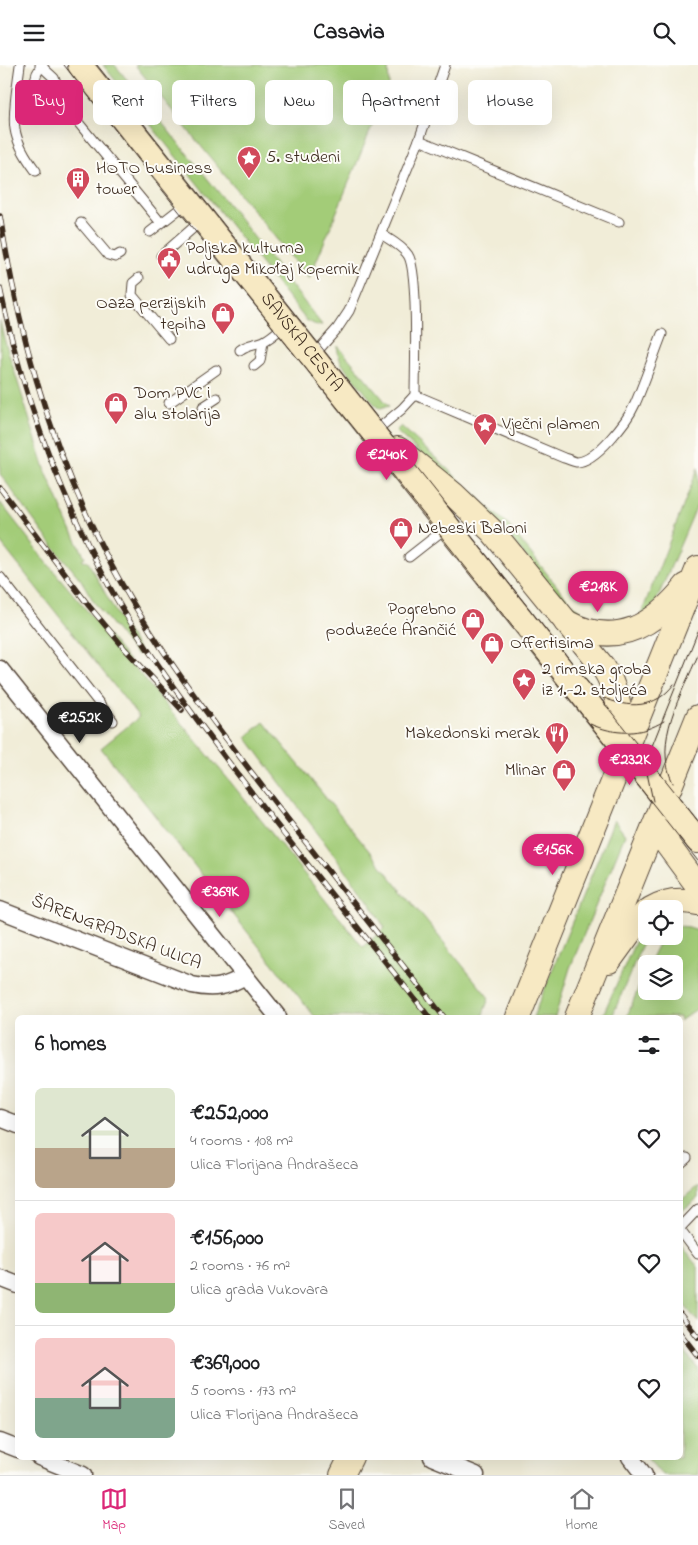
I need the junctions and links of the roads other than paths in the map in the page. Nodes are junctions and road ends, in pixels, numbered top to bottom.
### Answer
1 (20, 65) edge
2 (42, 65) edge
3 (80, 65) edge
4 (445, 65) edge
5 (35, 80) edge
6 (419, 140) junction
7 (36, 171) dead end
8 (196, 210) junction
9 (619, 222) dead end
10 (80, 223) dead end
11 (161, 223) junction
12 (150, 232) dead end
13 (381, 234) junction
14 (120, 254) dead end
15 (161, 256) dead end
16 (139, 278) dead end
17 (286, 323) junction
18 (662, 334) dead end
19 (169, 339) dead end
20 (263, 341) junction
21 (240, 350) dead end
22 (313, 356) junction
23 (254, 367) dead end
24 (216, 370) dead end
25 (415, 395) junction
26 (217, 398) dead end
27 (169, 403) dead end
28 (203, 407) dead end
29 (373, 433) junction
30 (448, 526) junction
31 (409, 557) dead end
32 (697, 572) edge
33 (0, 577) edge
34 (566, 622) junction
35 (0, 669) edge
36 (698, 717) edge
37 (113, 721) dead end
38 (625, 749) junction
39 (665, 799) junction
40 (698, 841) edge
41 (698, 886) edge
42 (683, 900) edge
43 (698, 903) edge
44 (0, 910) edge
45 (638, 921) edge
46 (245, 976) junction
47 (593, 979) junction
48 (276, 1015) edge
49 (519, 1015) edge
50 (579, 1015) edge
51 (0, 1117) edge
52 (15, 1124) edge
53 (687, 1157) dead end
54 (683, 1161) edge
55 (698, 1209) edge
56 (683, 1226) edge
57 (683, 1233) edge
58 (698, 1254) edge
59 (0, 1278) edge
60 (15, 1284) edge
61 (0, 1442) edge
62 (15, 1448) edge
63 (46, 1460) edge
64 (337, 1460) edge
65 (350, 1460) edge
66 (439, 1460) edge
67 (632, 1460) edge
68 (83, 1475) edge
69 (333, 1475) edge
70 (342, 1475) edge
71 (476, 1475) edge
72 (644, 1475) edge

1 - 7 lane
2 - 5 lane
2 - 11 lane
3 - 8 main road, SAVSKA CESTA
4 - 6 lane
6 - 9 lane
6 - 13 lane
8 - 11 lane
8 - 15 lane
8 - 17 main road, SAVSKA CESTA
10 - 14 lane
11 - 12 lane
13 - 22 lane
13 - 25 lane
16 - 19 lane
17 - 20 lane
17 - 22 main road, SAVSKA CESTA
18 - 25 lane
20 - 21 lane
20 - 23 lane
22 - 29 main road, SAVSKA CESTA
24 - 27 lane
25 - 29 lane
26 - 28 lane
29 - 30 main road, SAVSKA CESTA
29 - 34 main road, SAVSKA CESTA
30 - 31 lane
30 - 38 main road, SAVSKA CESTA
32 - 34 main road
32 - 38 main road
33 - 37 lane
34 - 38 main road, SAVSKA CESTA
35 - 46 street
36 - 39 main road
38 - 39 main road, SAVSKA CESTA
38 - 49 main road
39 - 40 main road, SAVSKA CESTA
39 - 41 main road
39 - 47 main road
42 - 43 main road
44 - 46 street, ŠARENGRADSKA ULICA
45 - 47 main road
46 - 48 street
47 - 50 main road
51 - 52 street
53 - 54 lane
55 - 56 lane
57 - 58 lane
59 - 60 street
61 - 62 street
63 - 68 street
64 - 69 main road
65 - 70 main road
66 - 71 street
67 - 72 street

